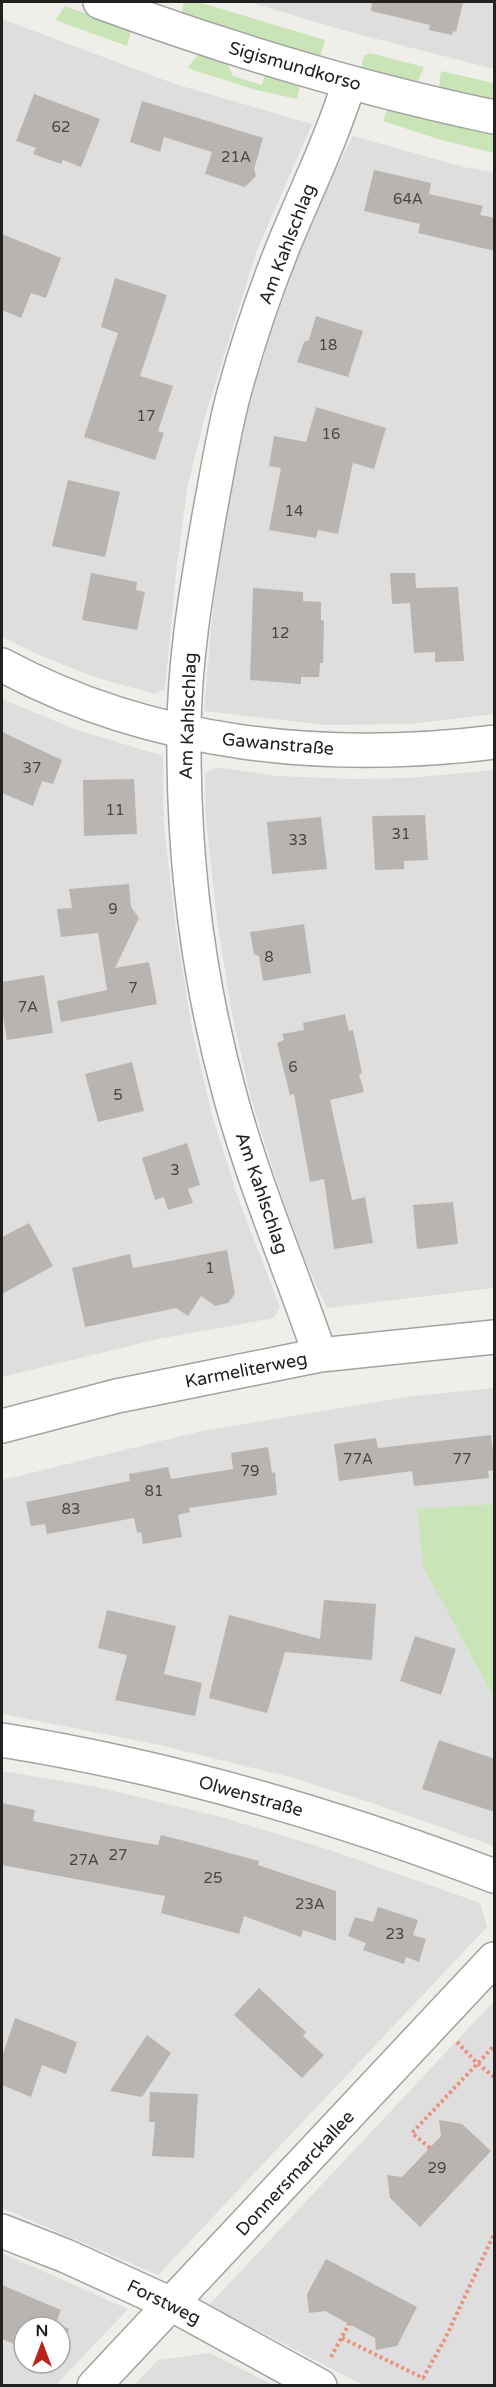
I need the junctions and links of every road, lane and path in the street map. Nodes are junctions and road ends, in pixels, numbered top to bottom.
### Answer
1 (100, 2) edge
2 (349, 82) junction
3 (495, 117) edge
4 (2, 665) edge
5 (184, 732) junction
6 (495, 742) edge
7 (495, 1337) edge
8 (320, 1356) junction
9 (2, 1426) edge
10 (2, 1740) edge
11 (495, 1876) edge
12 (495, 1959) edge
13 (452, 2038) dead end
14 (495, 2046) edge
15 (477, 2063) junction
16 (495, 2077) edge
17 (430, 2148) dead end
18 (2, 2231) edge
19 (495, 2234) edge
20 (171, 2304) junction
21 (349, 2324) dead end
22 (342, 2338) junction
23 (324, 2374) edge
24 (94, 2385) edge

1 - 2 street, Sigismundkorso
2 - 3 street, Sigismundkorso
2 - 5 street, Am Kahlschlag
4 - 5 street, Gawanstraße
5 - 6 street, Gawanstraße
5 - 8 street, Am Kahlschlag
7 - 8 street, Karmeliterweg
8 - 9 street, Karmeliterweg
10 - 11 street, Olwenstraße
12 - 20 street, Donnersmarckallee
13 - 15 path
14 - 15 path
15 - 16 path
15 - 17 path
18 - 20 street, Forstweg
19 - 22 path
20 - 23 street, Forstweg
20 - 24 street, Donnersmarckallee
21 - 22 path
22 - 23 path

